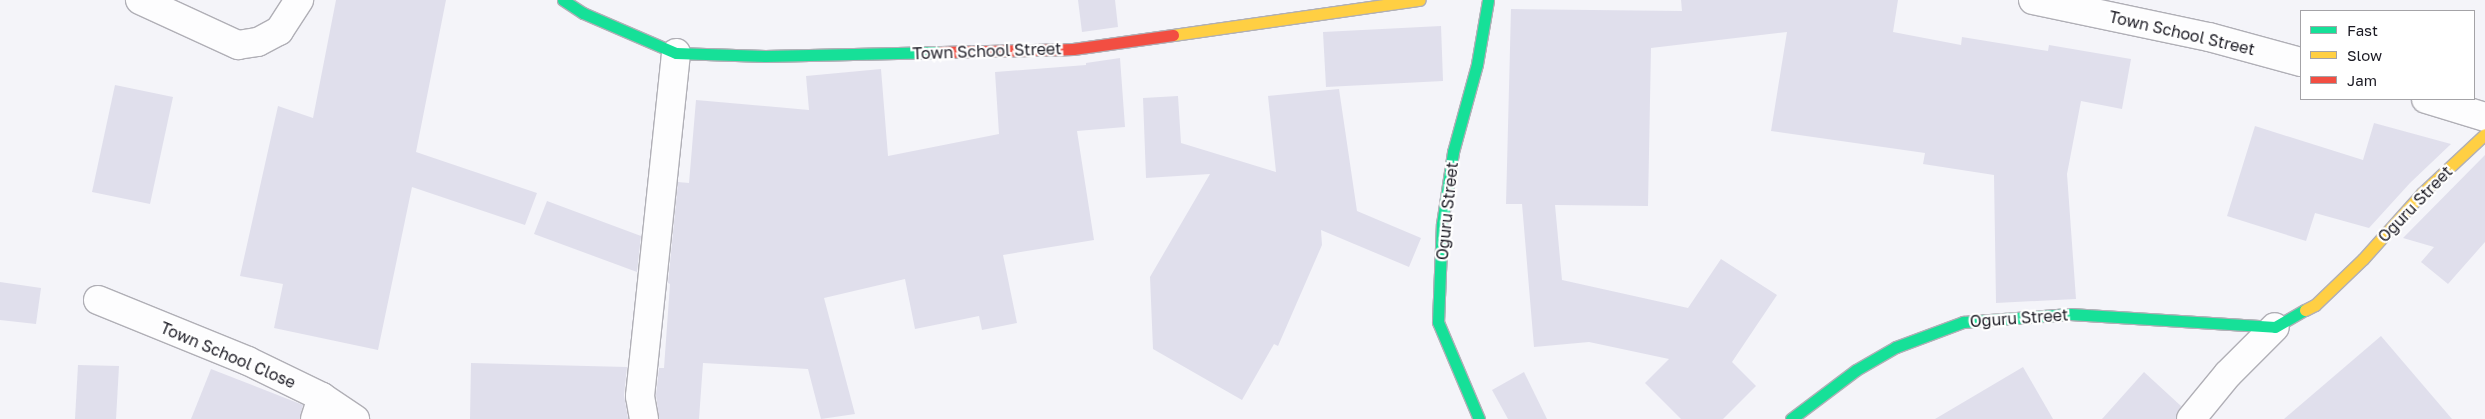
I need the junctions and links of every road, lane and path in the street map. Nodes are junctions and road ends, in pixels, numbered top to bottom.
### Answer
1 (140, 0) edge
2 (299, 0) edge
3 (563, 0) edge
4 (1420, 0) edge
5 (1488, 0) edge
6 (2033, 0) edge
7 (676, 53) junction
8 (2300, 62) edge
9 (2429, 100) edge
10 (2485, 117) edge
11 (2485, 134) edge
12 (98, 300) dead end
13 (2275, 327) junction
14 (319, 408) edge
15 (355, 419) edge
16 (644, 419) edge
17 (1479, 419) edge
18 (1791, 419) edge
19 (2191, 419) edge

1 - 2 street
3 - 7 street, Town School Street
4 - 7 street, Town School Street
5 - 17 street, Oguru Street
6 - 8 street, Town School Street
7 - 16 street
9 - 10 street
11 - 13 street, Oguru Street
12 - 14 street, Town School Close
13 - 18 street, Oguru Street
13 - 19 street, Oguru Street
14 - 15 street, Town School Close

